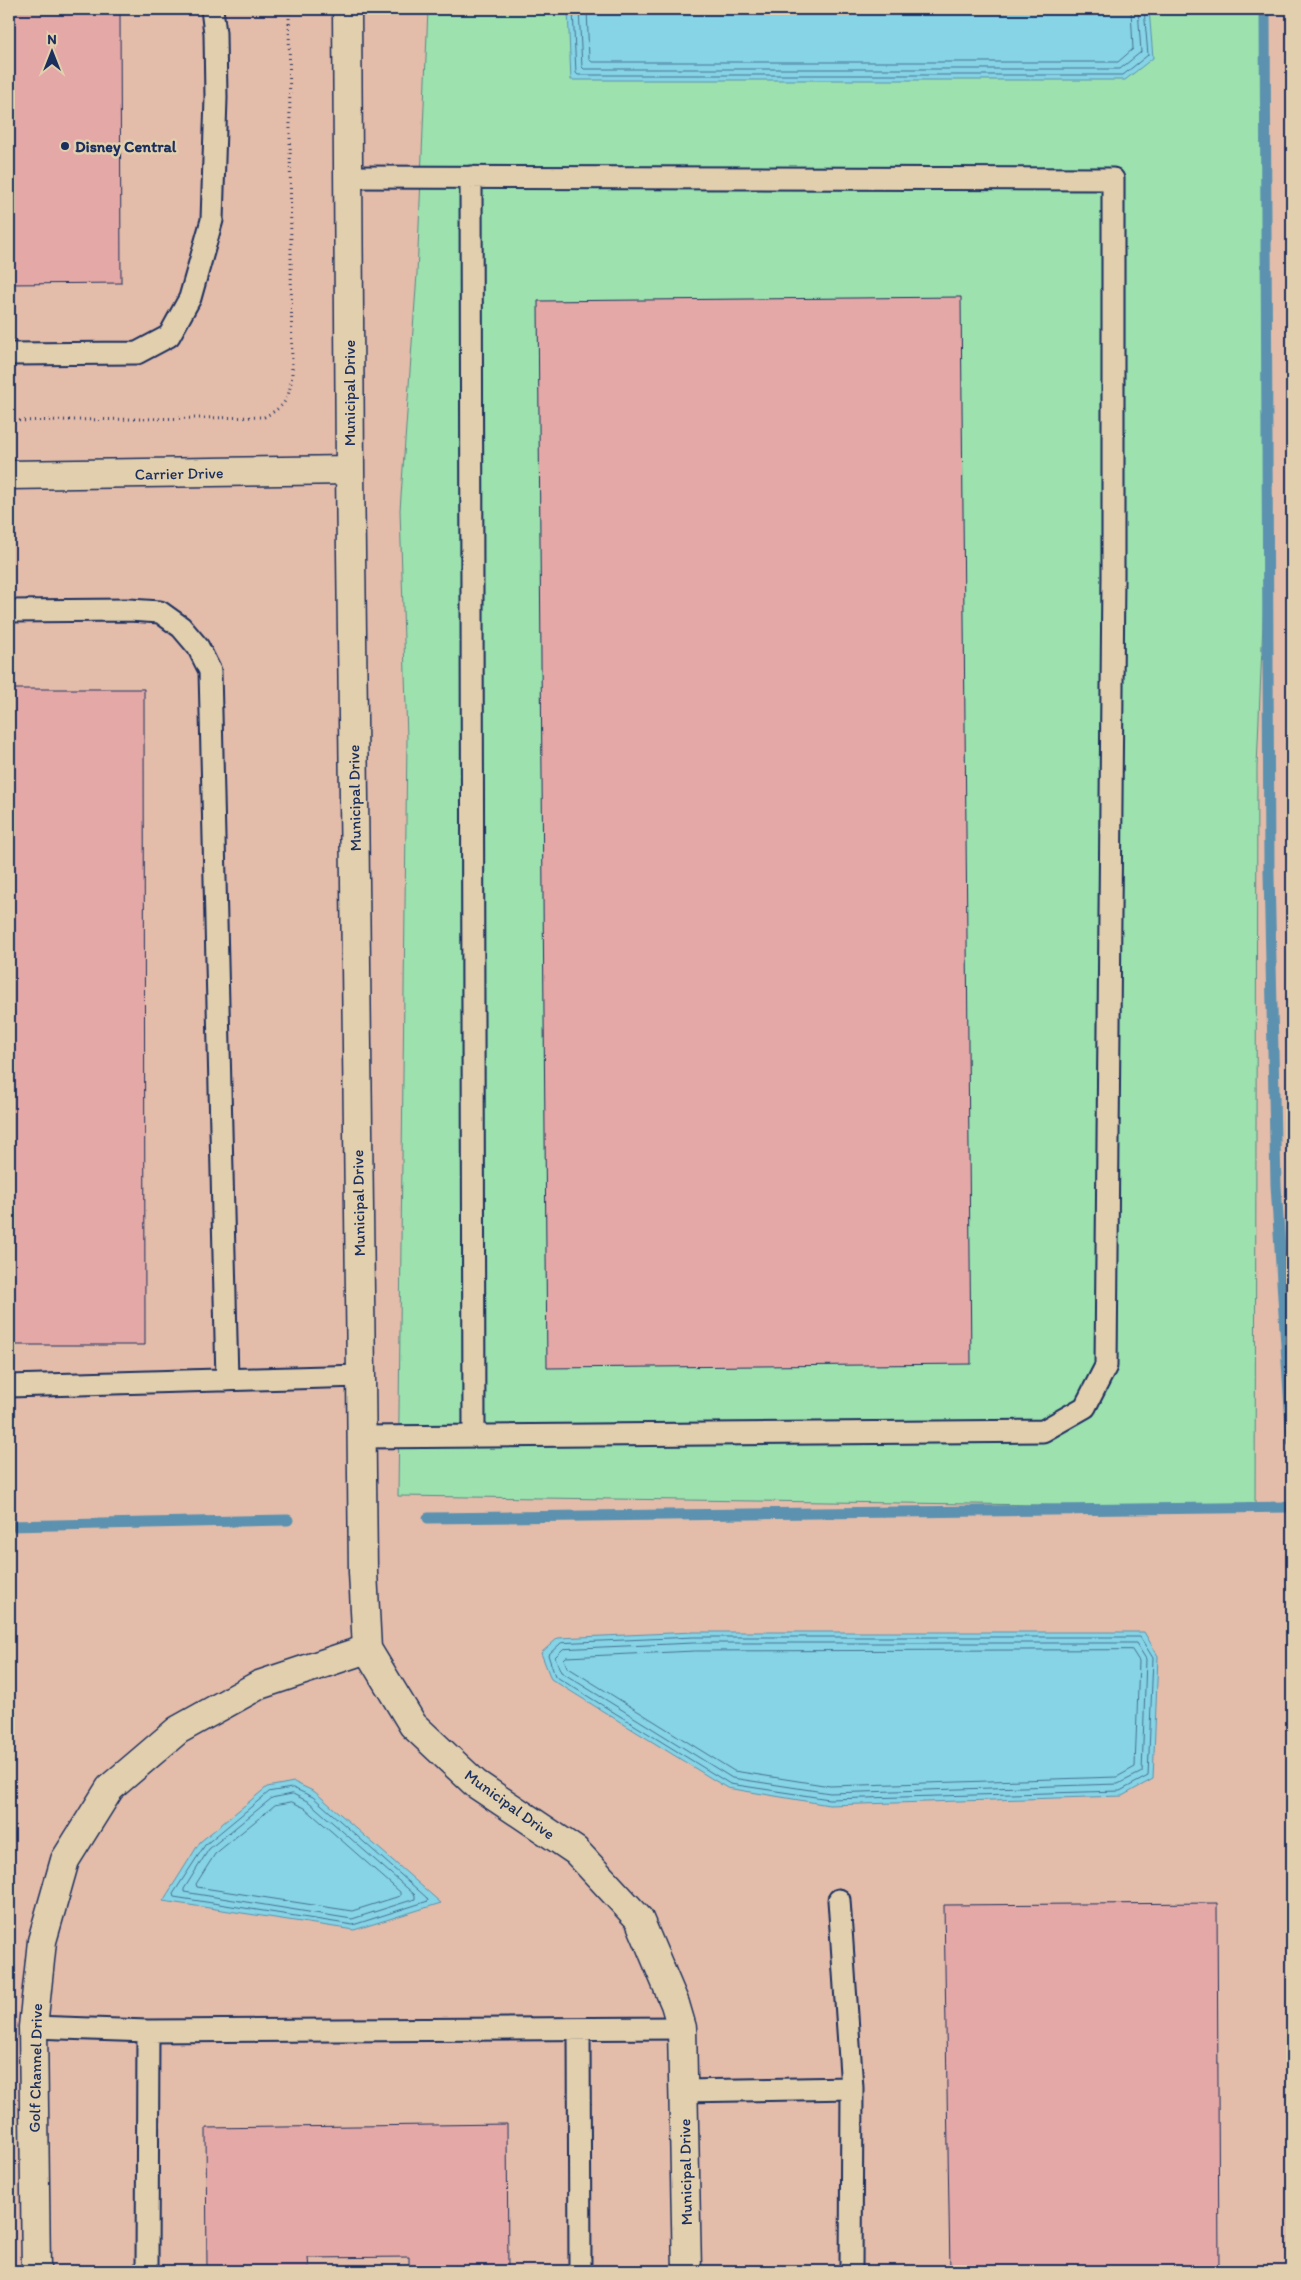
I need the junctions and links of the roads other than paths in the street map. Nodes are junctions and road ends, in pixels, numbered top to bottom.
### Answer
1 (212, 9) edge
2 (347, 9) edge
3 (348, 177) junction
4 (471, 177) junction
5 (9, 354) edge
6 (350, 470) junction
7 (9, 475) edge
8 (9, 611) edge
9 (361, 1376) junction
10 (227, 1380) junction
11 (9, 1386) edge
12 (474, 1436) junction
13 (362, 1437) junction
14 (368, 1649) junction
15 (839, 1900) dead end
16 (33, 2027) junction
17 (682, 2028) junction
18 (579, 2029) junction
19 (148, 2031) junction
20 (852, 2088) junction
21 (683, 2091) junction
22 (36, 2271) edge
23 (147, 2271) edge
24 (580, 2271) edge
25 (687, 2271) edge
26 (851, 2271) edge

1 - 5 lane
2 - 3 street, Municipal Drive
3 - 4 lane
3 - 6 street, Municipal Drive
4 - 12 lane
4 - 12 lane
6 - 7 street, Carrier Drive
6 - 9 street, Municipal Drive
8 - 10 lane
9 - 10 lane
9 - 13 street, Municipal Drive
10 - 11 lane
12 - 13 lane
13 - 14 street, Municipal Drive
14 - 16 street, Golf Channel Drive
14 - 17 street, Municipal Drive
15 - 20 lane
16 - 19 lane
16 - 22 street, Golf Channel Drive
17 - 18 lane
17 - 21 street, Municipal Drive
18 - 19 lane
18 - 24 lane
19 - 23 lane
20 - 21 lane
20 - 26 lane
21 - 25 street, Municipal Drive

